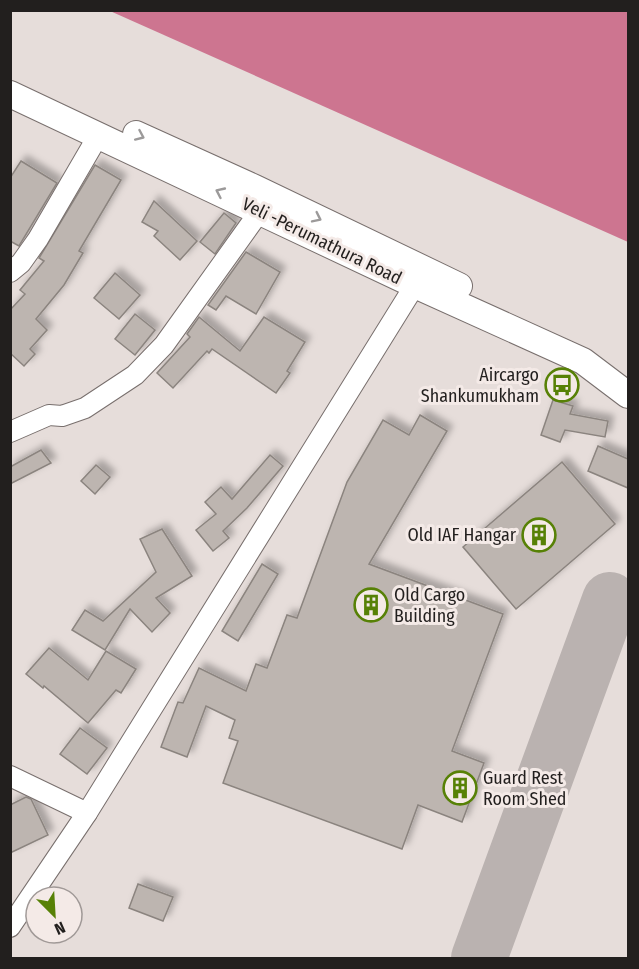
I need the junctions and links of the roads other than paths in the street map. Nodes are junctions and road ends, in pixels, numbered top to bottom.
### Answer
1 (10, 77) edge
2 (10, 94) edge
3 (98, 136) junction
4 (260, 211) junction
5 (10, 272) edge
6 (415, 285) junction
7 (628, 373) edge
8 (628, 395) edge
9 (10, 432) edge
10 (10, 776) edge
11 (87, 813) junction
12 (10, 927) edge

1 -> 7 main road
2 - 3 main road, Veli -Perumathura Road
4 -> 3 main road, Veli -Perumathura Road
3 - 5 street
4 - 6 main road, Veli -Perumathura Road
4 - 9 street
6 - 8 main road, Veli -Perumathura Road
6 - 11 street
10 - 11 street
11 - 12 street

